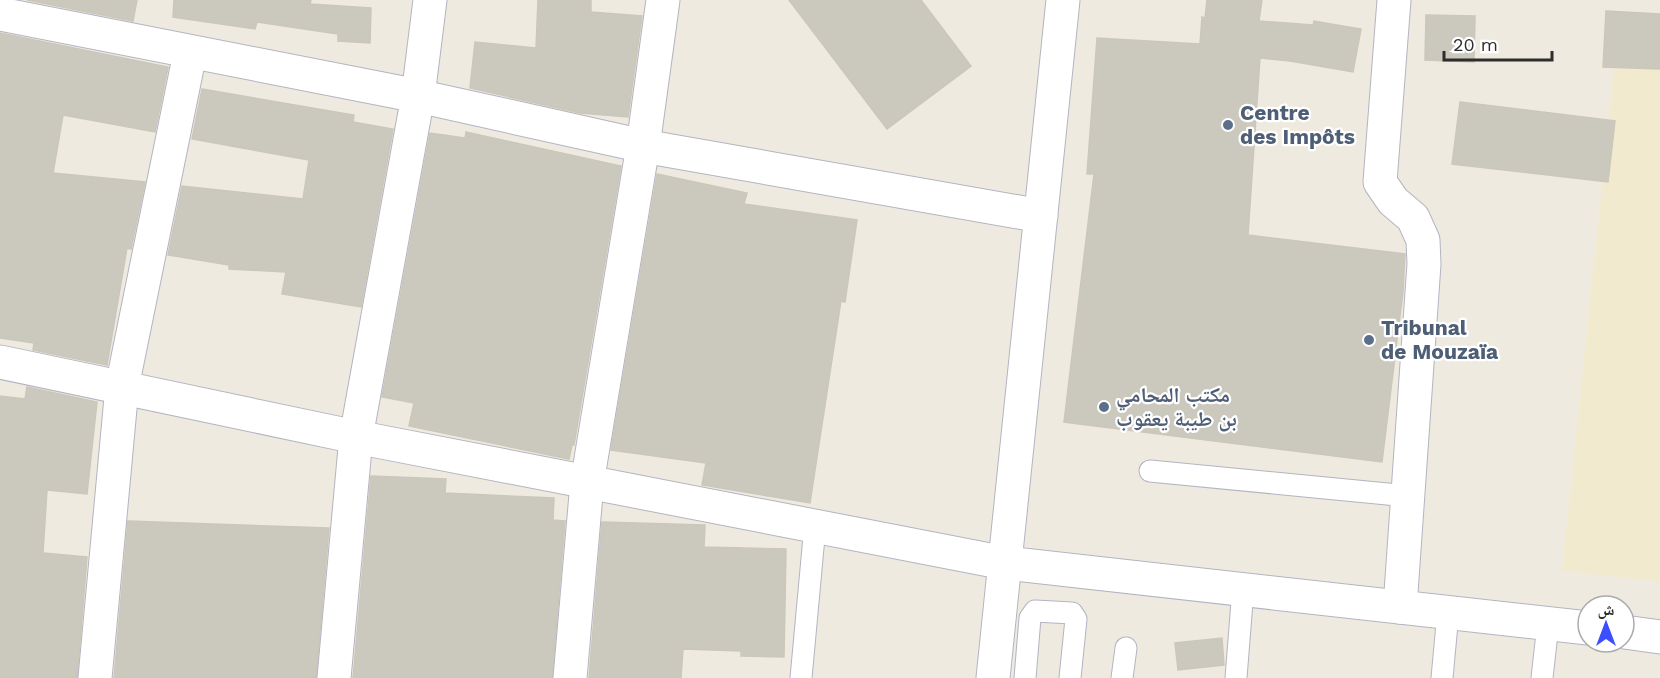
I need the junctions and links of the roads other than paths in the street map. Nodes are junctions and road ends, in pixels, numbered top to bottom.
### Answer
1 (430, 0) edge
2 (663, 0) edge
3 (1063, 0) edge
4 (1394, 0) edge
5 (0, 15) edge
6 (190, 53) junction
7 (418, 96) junction
8 (643, 146) junction
9 (1041, 216) junction
10 (0, 362) edge
11 (122, 387) junction
12 (356, 436) junction
13 (1150, 471) dead end
14 (587, 483) junction
15 (1408, 496) junction
16 (815, 526) junction
17 (1005, 563) junction
18 (1243, 589) junction
19 (1400, 607) junction
20 (1448, 613) junction
21 (1548, 624) junction
22 (1576, 627) edge
23 (1636, 634) edge
24 (1660, 637) edge
25 (1126, 648) dead end
26 (95, 678) edge
27 (334, 678) edge
28 (570, 678) edge
29 (801, 678) edge
30 (993, 678) edge
31 (1026, 678) edge
32 (1070, 678) edge
33 (1122, 678) edge
34 (1236, 678) edge
35 (1442, 678) edge
36 (1542, 678) edge

1 - 7 street
2 - 8 street
3 - 9 street
4 - 15 street
5 - 6 street
6 - 7 street
6 - 11 street
7 - 8 street
7 - 12 street
8 - 9 street
8 - 14 street
9 - 17 street
10 - 11 street
11 - 12 street
11 - 26 street
12 - 14 street
12 - 27 street
13 - 15 lane
14 - 16 street
14 - 28 street
15 - 19 street
16 - 17 street
16 - 29 lane
17 - 18 street
17 - 30 street
18 - 19 street
18 - 34 lane
19 - 20 street
20 - 21 street
20 - 35 lane
21 - 22 street
21 - 36 lane
23 - 24 street
25 - 33 lane
31 - 32 lane

